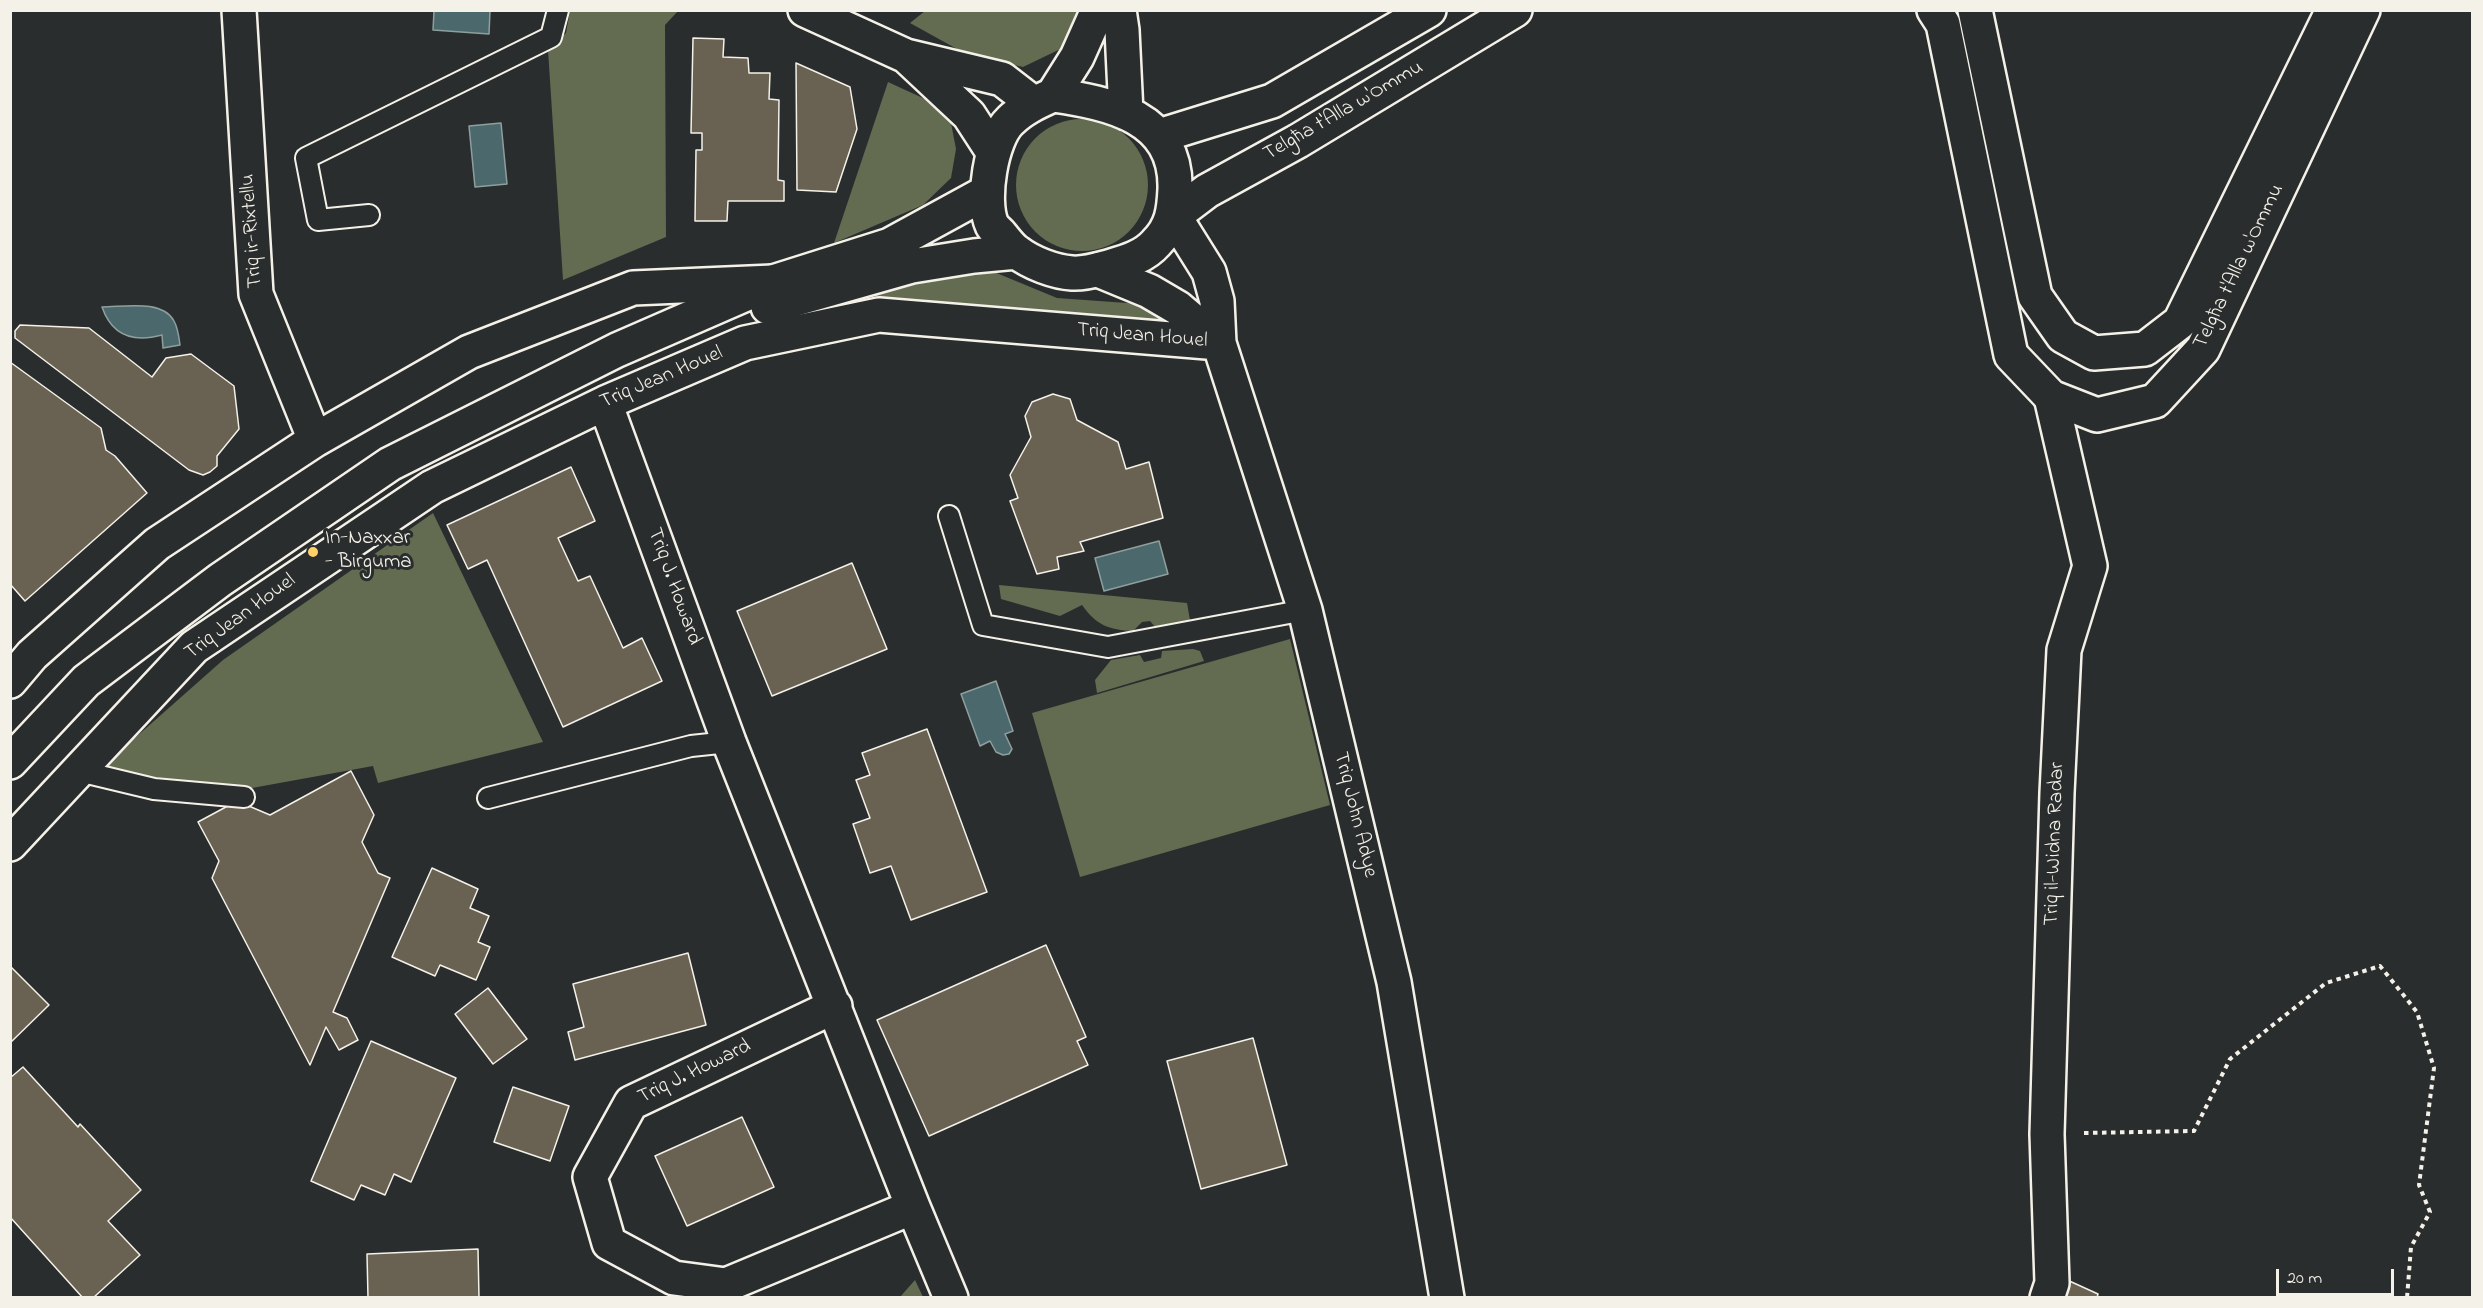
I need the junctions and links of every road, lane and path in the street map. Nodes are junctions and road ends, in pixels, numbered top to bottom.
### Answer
1 (239, 10) edge
2 (558, 10) edge
3 (805, 10) edge
4 (1098, 10) edge
5 (1119, 10) edge
6 (1429, 10) edge
7 (1515, 10) edge
8 (1934, 10) edge
9 (1975, 10) edge
10 (2333, 10) edge
11 (2363, 10) edge
12 (906, 56) junction
13 (1043, 99) junction
14 (1126, 113) junction
15 (1159, 136) junction
16 (993, 152) junction
17 (987, 192) junction
18 (369, 215) dead end
19 (1174, 216) junction
20 (1017, 252) junction
21 (1098, 270) junction
22 (773, 282) junction
23 (837, 287) junction
24 (745, 343) junction
25 (1219, 343) junction
26 (617, 350) junction
27 (2051, 397) junction
28 (605, 402) junction
29 (315, 440) junction
30 (949, 516) dead end
31 (1305, 610) junction
32 (10, 681) edge
33 (729, 742) junction
34 (10, 762) edge
35 (79, 771) junction
36 (244, 797) dead end
37 (488, 798) dead end
38 (10, 844) edge
39 (835, 1006) junction
40 (2047, 1134) junction
41 (913, 1207) junction
42 (951, 1298) edge
43 (1446, 1298) edge
44 (2047, 1298) edge
45 (2407, 1298) edge

1 - 29 street, Triq ir-Rixtellu
2 - 18 lane
3 - 12 street
4 - 13 street
5 - 14 street
6 - 15 street
7 - 19 street, Telgħa t'Alla w'Ommu
8 - 27 street, Telgħa t'Alla w'Ommu
9 - 10 street, Telgħa t'Alla w'Ommu
11 - 27 street, Telgħa t'Alla w'Ommu
12 - 13 street
12 - 16 street
13 - 14 street
13 - 16 street
14 - 15 street
15 - 19 street
16 - 17 street
17 - 20 street
17 - 22 street, Triq Jean Houel
19 - 21 street
19 - 25 street, Triq John Adye
20 - 21 street
20 - 23 street, Triq Jean Houel
21 - 25 street
22 - 26 street, Triq Jean Houel
22 - 29 street, Triq Jean Houel
23 - 24 street, Triq Jean Houel
23 - 26 street, Triq Jean Houel
24 - 25 street, Triq Jean Houel
24 - 28 street, Triq Jean Houel
25 - 31 street, Triq John Adye
26 - 34 street, Triq Jean Houel
27 - 40 street, Triq il-Widna Radar
28 - 33 street, Triq J. Howard
28 - 35 street, Triq Jean Houel
29 - 32 street, Triq Jean Houel
30 - 31 lane
31 - 43 street, Triq John Adye
33 - 37 lane
33 - 39 street, Triq J. Howard
35 - 36 lane
35 - 38 street, Triq Jean Houel
39 - 41 street, Triq J. Howard
39 - 41 street, Triq J. Howard
40 - 44 street, Triq il-Widna Radar
40 - 45 path
41 - 42 street, Triq J. Howard

